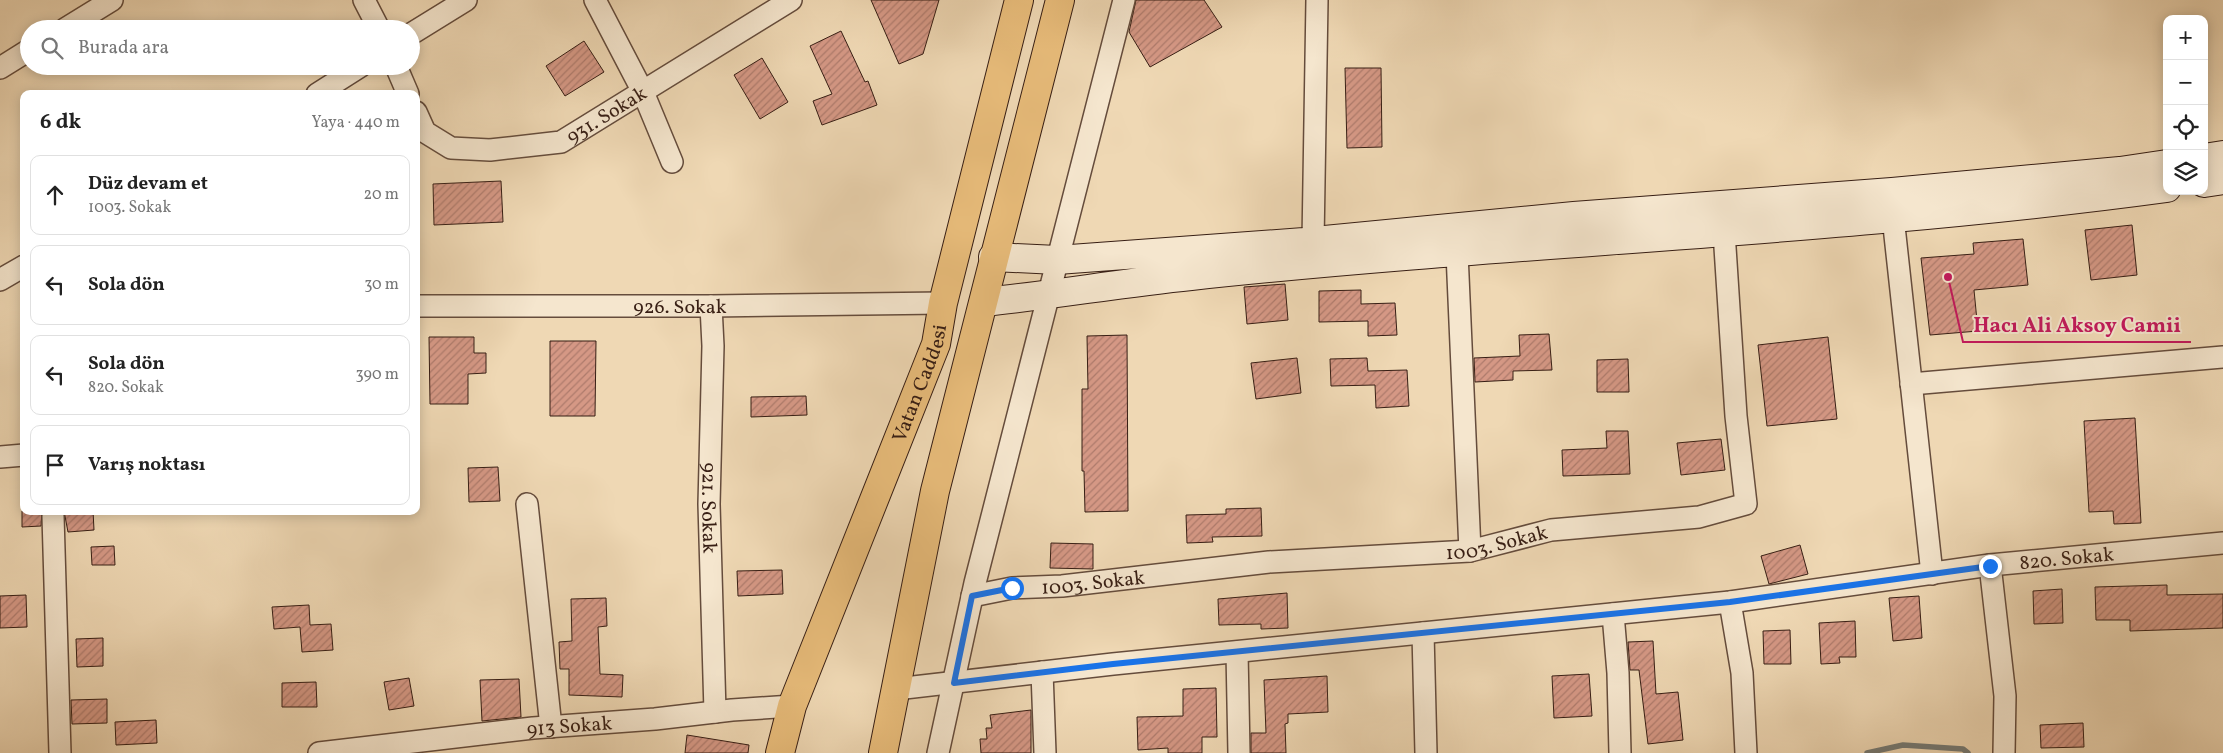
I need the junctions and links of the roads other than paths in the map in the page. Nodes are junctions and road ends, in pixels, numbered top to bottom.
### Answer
1 (112, 0) edge
2 (364, 0) edge
3 (466, 0) edge
4 (595, 0) edge
5 (791, 0) edge
6 (1019, 0) edge
7 (1060, 0) edge
8 (1124, 0) edge
9 (1317, 0) edge
10 (80, 20) edge
11 (374, 20) edge
12 (420, 28) edge
13 (20, 56) edge
14 (0, 68) edge
15 (346, 75) edge
16 (400, 75) edge
17 (323, 90) edge
18 (406, 90) edge
19 (643, 92) junction
20 (420, 121) edge
21 (2223, 155) edge
22 (2208, 157) edge
23 (672, 162) dead end
24 (2163, 165) edge
25 (2223, 180) edge
26 (2208, 182) edge
27 (2163, 189) edge
28 (1893, 217) junction
29 (1724, 232) junction
30 (1313, 241) junction
31 (1457, 253) junction
32 (993, 257) junction
33 (1057, 260) junction
34 (1047, 295) junction
35 (984, 302) junction
36 (943, 303) junction
37 (420, 306) edge
38 (711, 306) junction
39 (2223, 356) edge
40 (1911, 384) junction
41 (20, 456) edge
42 (0, 458) edge
43 (527, 504) dead end
44 (53, 516) dead end
45 (2223, 543) edge
46 (1470, 551) junction
47 (1990, 566) junction
48 (1932, 574) junction
49 (972, 596) junction
50 (1730, 602) junction
51 (1613, 614) junction
52 (1423, 633) junction
53 (1237, 652) junction
54 (1042, 672) junction
55 (954, 683) junction
56 (896, 688) junction
57 (792, 706) junction
58 (715, 712) junction
59 (551, 727) junction
60 (60, 753) edge
61 (319, 753) edge
62 (780, 753) edge
63 (883, 753) edge
64 (938, 753) edge
65 (1045, 753) edge
66 (1239, 753) edge
67 (1426, 753) edge
68 (1620, 753) edge
69 (1746, 753) edge
70 (2004, 753) edge

1 - 10 street
2 - 11 street
3 - 12 street
4 - 19 street
5 - 19 street, 931. Sokak
6 - 36 highway, Vatan Caddesi
7 - 32 highway, Vatan Caddesi
8 - 33 street
9 - 30 street
13 - 14 street
15 - 17 street
16 - 18 street
19 - 20 street, 931. Sokak
19 - 23 street
21 - 22 street
24 - 30 street
25 - 26 street
27 - 28 street
28 - 29 street
28 - 40 street
29 - 31 street
29 - 46 street, 1003. Sokak
30 - 33 street
31 - 34 street
31 - 46 street
32 - 33 street
32 - 35 highway, Vatan Caddesi
33 - 34 street
34 - 35 street
34 - 49 street
35 - 56 highway, Vatan Caddesi
36 - 38 street, 926. Sokak
36 - 57 highway, Vatan Caddesi
37 - 38 street, 926. Sokak
38 - 58 street, 921. Sokak
39 - 40 street
40 - 48 street
41 - 42 street
43 - 59 street
44 - 60 street
45 - 47 street, 820. Sokak
46 - 49 street, 1003. Sokak
47 - 48 street, 820. Sokak
47 - 70 street
48 - 50 street, 820. Sokak
49 - 55 street
50 - 51 street, 820. Sokak
50 - 69 street
51 - 52 street, 820. Sokak
51 - 68 street
52 - 53 street, 820. Sokak
52 - 67 street
53 - 54 street, 820. Sokak
53 - 66 street
54 - 55 street, 820. Sokak
54 - 65 street
55 - 56 street, 820. Sokak
55 - 64 street
56 - 63 highway, Vatan Caddesi
57 - 58 street, 913 Sokak
57 - 62 highway, Vatan Caddesi
58 - 59 street, 913 Sokak
59 - 61 street, 913 Sokak

